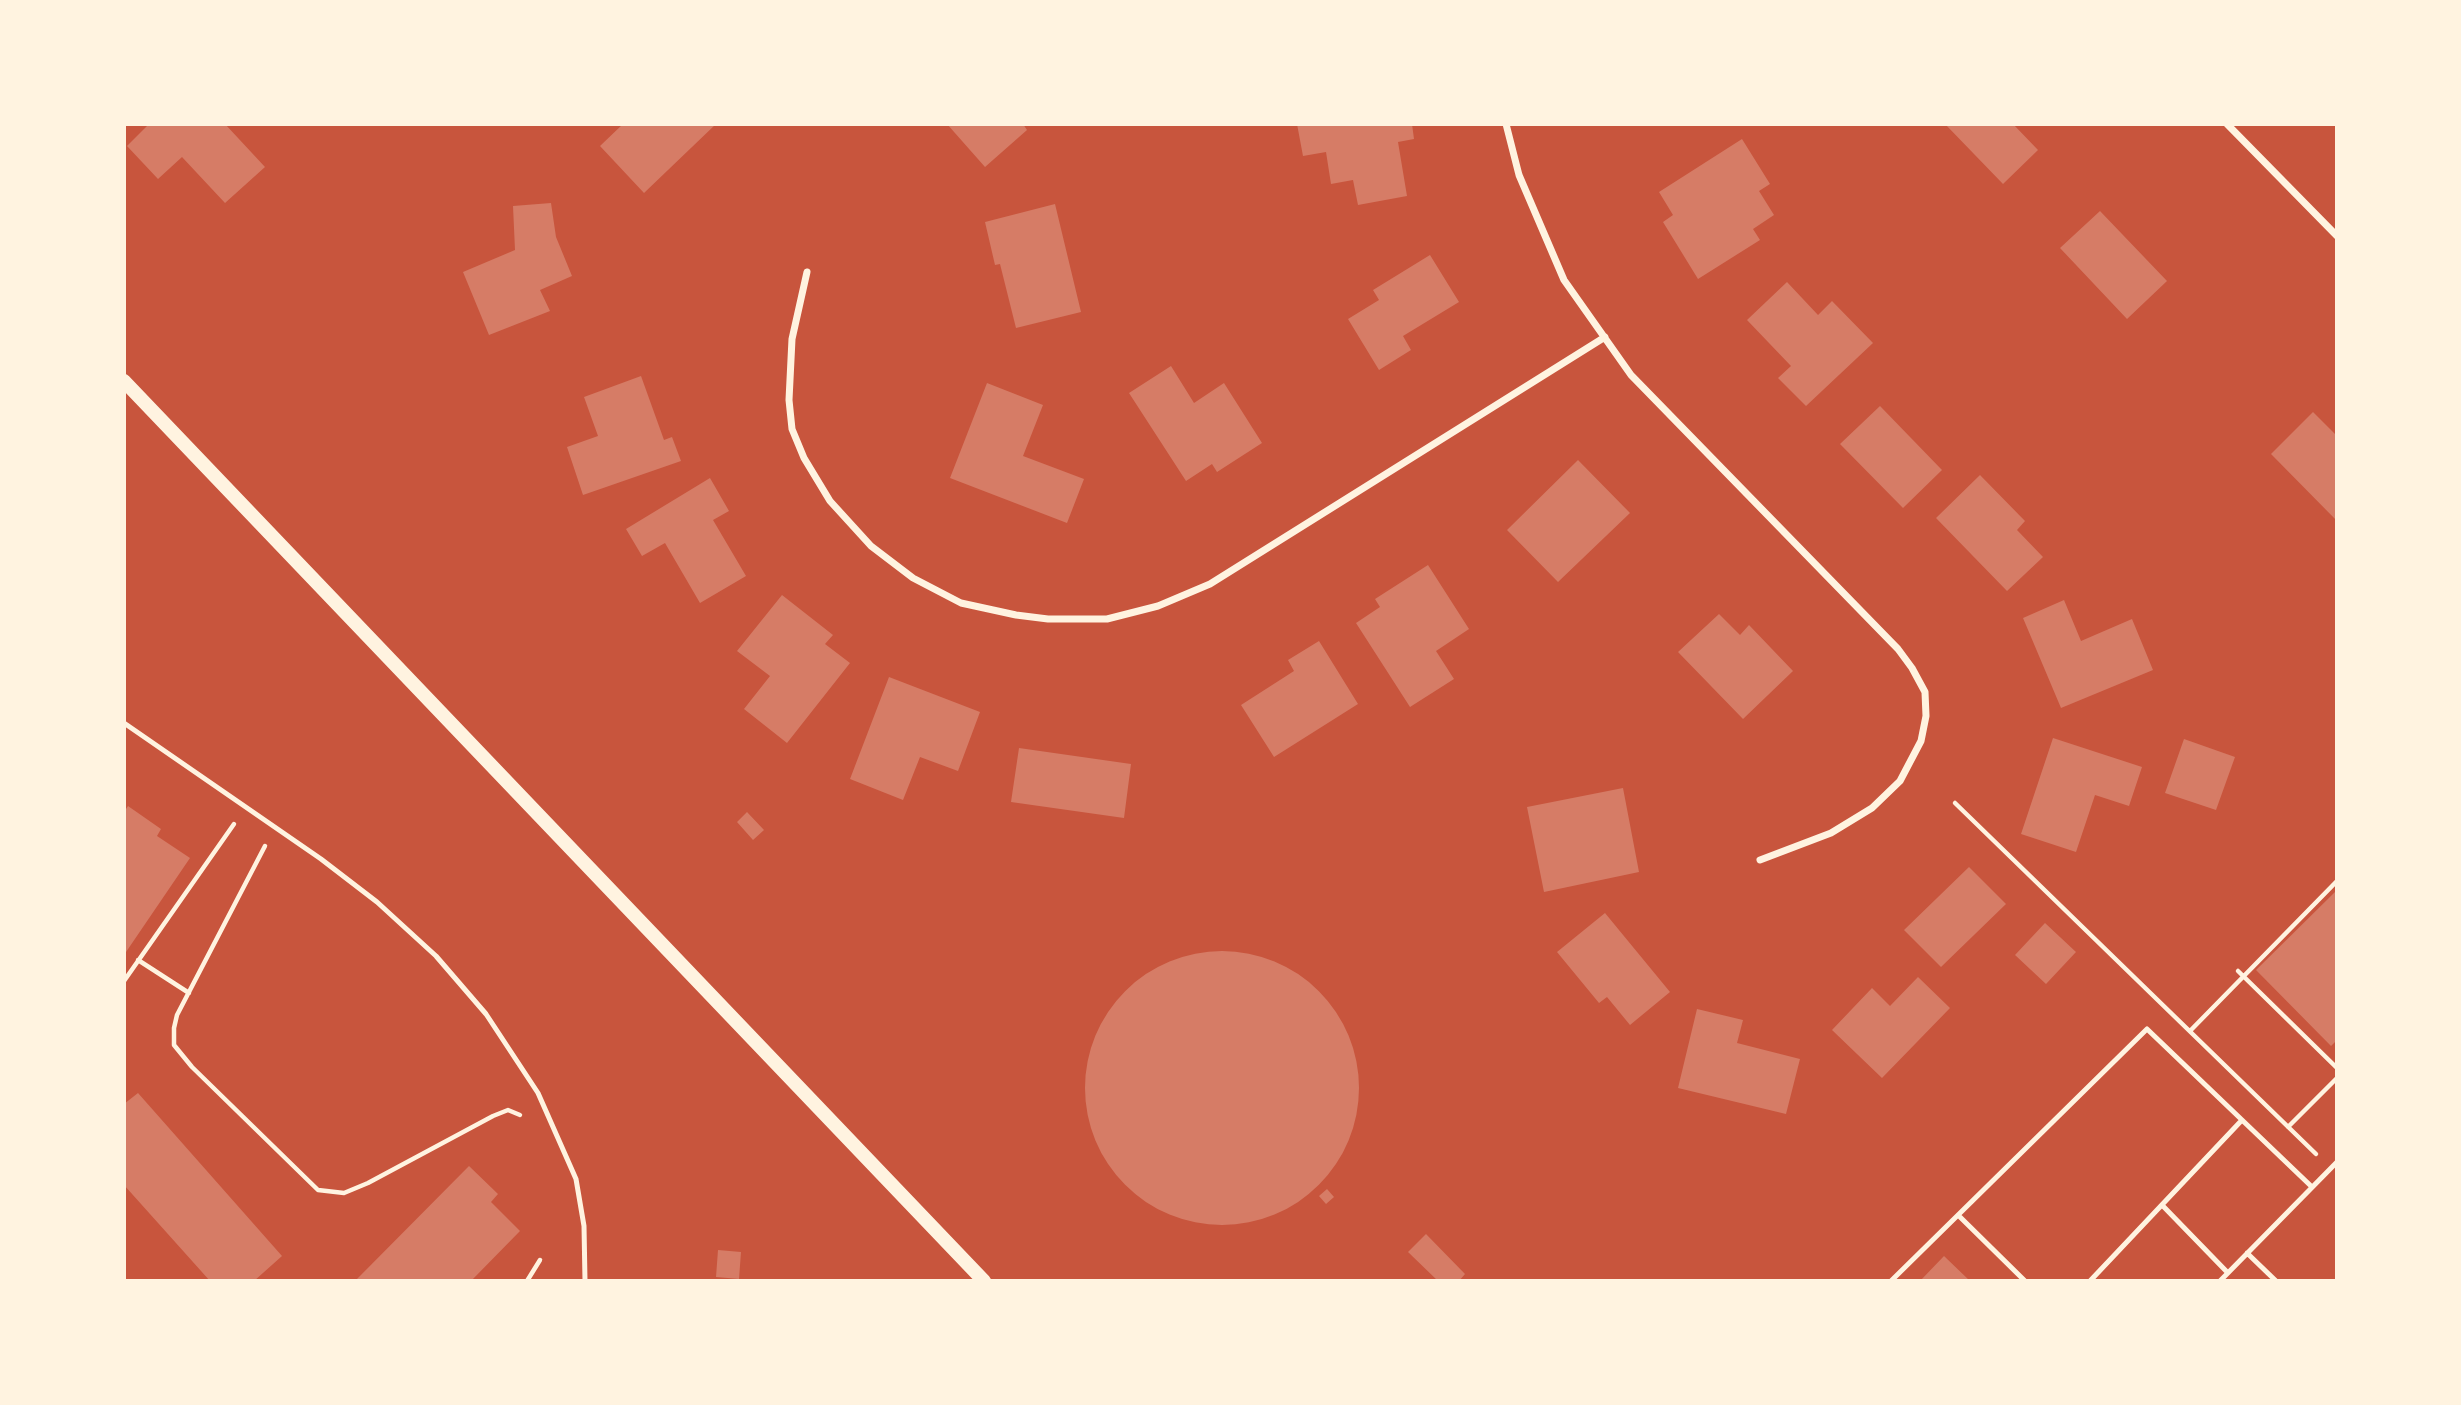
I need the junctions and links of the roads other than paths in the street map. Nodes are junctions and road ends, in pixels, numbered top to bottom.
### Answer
1 (1506, 124) edge
2 (2227, 124) edge
3 (2337, 236) edge
4 (807, 272) dead end
5 (1605, 337) junction
6 (124, 381) edge
7 (124, 723) edge
8 (1760, 860) dead end
9 (2242, 1121) junction
10 (2337, 1162) edge
11 (2312, 1187) junction
12 (2162, 1205) junction
13 (1958, 1215) junction
14 (2247, 1253) junction
15 (2228, 1273) junction
16 (585, 1281) edge
17 (984, 1281) edge
18 (1891, 1281) edge
19 (2025, 1281) edge
20 (2090, 1281) edge
21 (2220, 1281) edge
22 (2276, 1281) edge

1 - 5 street
2 - 3 street
4 - 5 street
5 - 8 street
6 - 17 main road
7 - 16 lane
9 - 11 lane
9 - 12 lane
9 - 13 lane
10 - 11 lane
11 - 14 lane
12 - 15 lane
12 - 20 lane
13 - 18 lane
13 - 19 lane
14 - 15 lane
14 - 22 lane
15 - 21 lane

